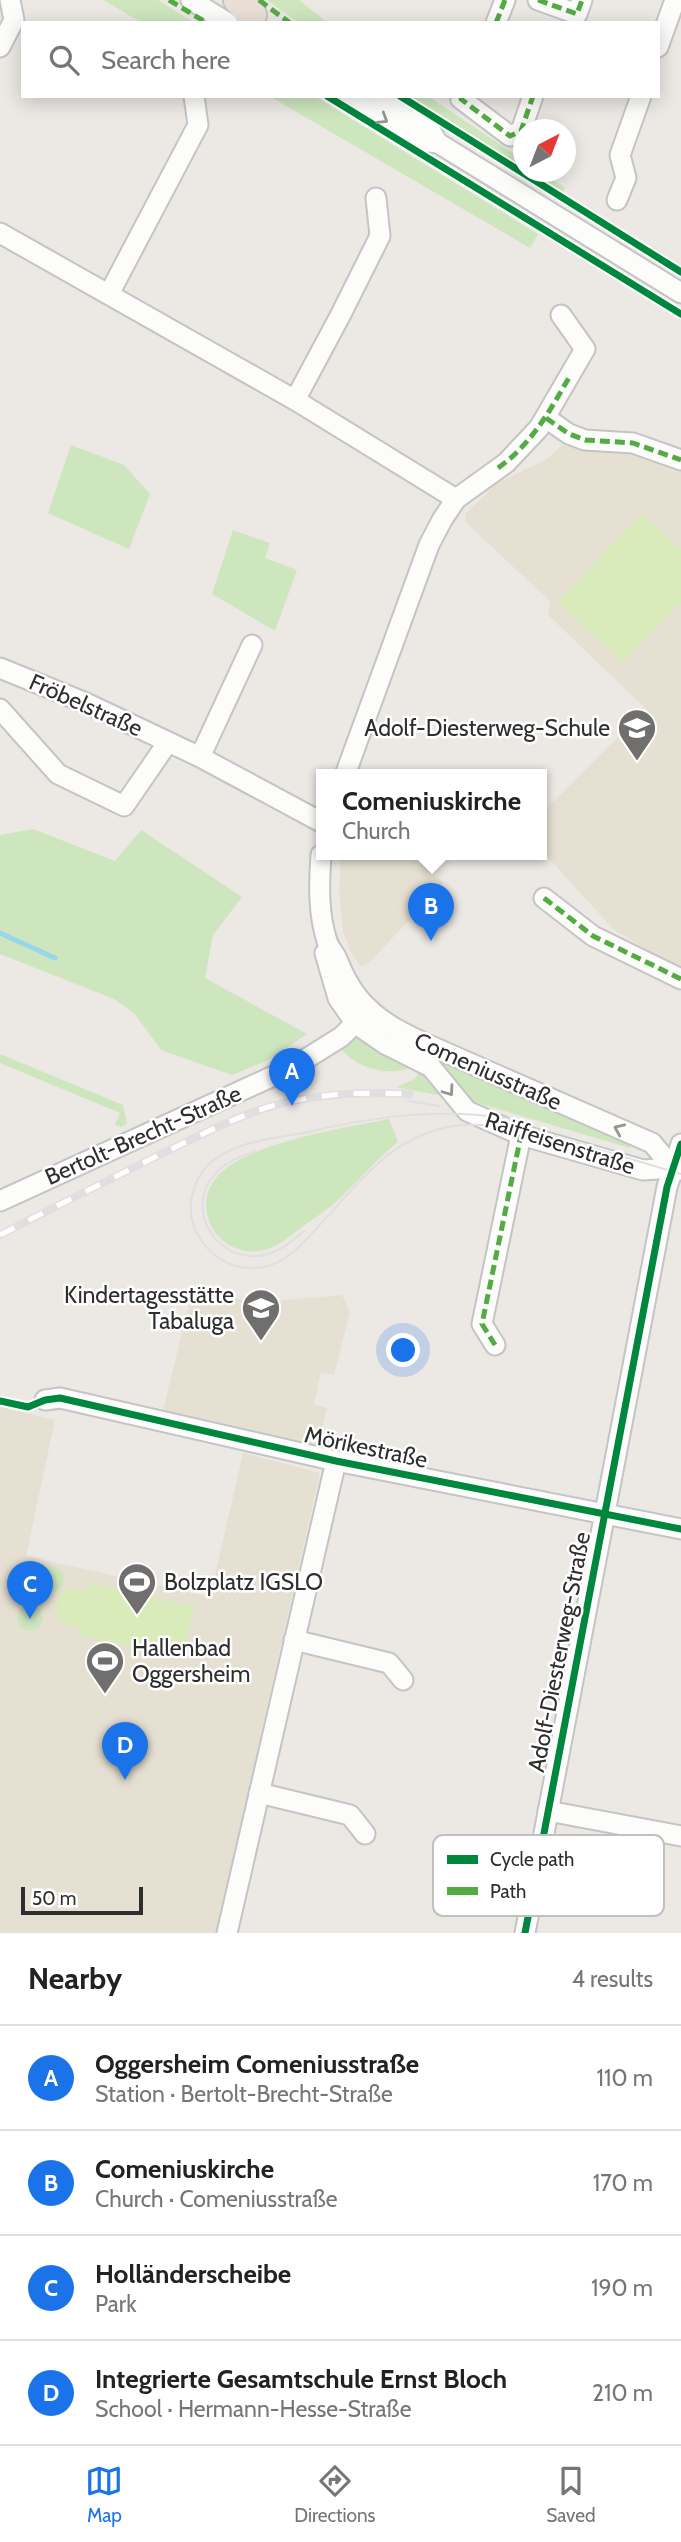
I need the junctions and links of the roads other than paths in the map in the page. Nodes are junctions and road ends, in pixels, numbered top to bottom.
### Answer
1 (10, 0) edge
2 (191, 0) edge
3 (227, 0) edge
4 (505, 0) edge
5 (538, 0) edge
6 (675, 0) edge
7 (579, 12) edge
8 (245, 15) edge
9 (497, 21) edge
10 (660, 41) edge
11 (0, 47) edge
12 (194, 98) edge
13 (349, 98) edge
14 (381, 98) edge
15 (461, 98) edge
16 (532, 98) edge
17 (640, 98) edge
18 (438, 143) junction
19 (376, 198) dead end
20 (617, 200) dead end
21 (0, 233) edge
22 (681, 293) edge
23 (108, 294) junction
24 (561, 315) dead end
25 (295, 400) junction
26 (546, 418) junction
27 (681, 460) edge
28 (456, 499) junction
29 (252, 645) dead end
30 (1, 672) edge
31 (0, 709) edge
32 (168, 742) junction
33 (200, 757) junction
34 (347, 769) edge
35 (316, 819) edge
36 (321, 860) edge
37 (544, 898) dead end
38 (681, 979) edge
39 (362, 1017) junction
40 (522, 1135) junction
41 (681, 1144) edge
42 (675, 1169) edge
43 (0, 1201) edge
44 (495, 1345) dead end
45 (45, 1400) dead end
46 (336, 1461) junction
47 (605, 1514) junction
48 (681, 1529) edge
49 (295, 1640) junction
50 (403, 1680) dead end
51 (259, 1793) junction
52 (548, 1811) junction
53 (365, 1834) dead end
54 (543, 1835) edge
55 (681, 1836) edge
56 (228, 1933) edge

1 - 11 street
2 - 8 street
3 - 8 street
4 - 9 street
5 - 7 street
6 - 10 street
12 - 23 street
13 -> 18 street
14 - 18 street
15 - 16 street
17 - 20 street
18 - 22 street
19 - 25 street
21 - 23 street
23 - 25 street
24 - 26 street
25 - 28 street
26 - 27 street
26 - 28 street
28 - 34 street
29 - 33 street
30 - 32 street, Fröbelstraße
31 - 32 street, Fröbelstraße
32 - 33 street, Fröbelstraße
33 - 35 street, Fröbelstraße
36 - 39 street, Comeniusstraße
37 - 38 street
39 -> 40 street, Raiffeisenstraße
42 -> 39 street, Comeniusstraße
39 - 43 street, Bertolt-Brecht-Straße
40 - 42 street, Raiffeisenstraße
40 - 44 street
41 - 42 street, Adolf-Diesterweg-Straße
42 - 47 street, Adolf-Diesterweg-Straße
45 - 46 street, Mörikestraße
46 - 47 street, Mörikestraße
46 - 49 street
47 - 48 street, Mörikestraße
47 - 52 street, Adolf-Diesterweg-Straße
49 - 50 street
49 - 51 street
51 - 53 street
51 - 56 street
52 - 54 street, Adolf-Diesterweg-Straße
52 - 55 street

